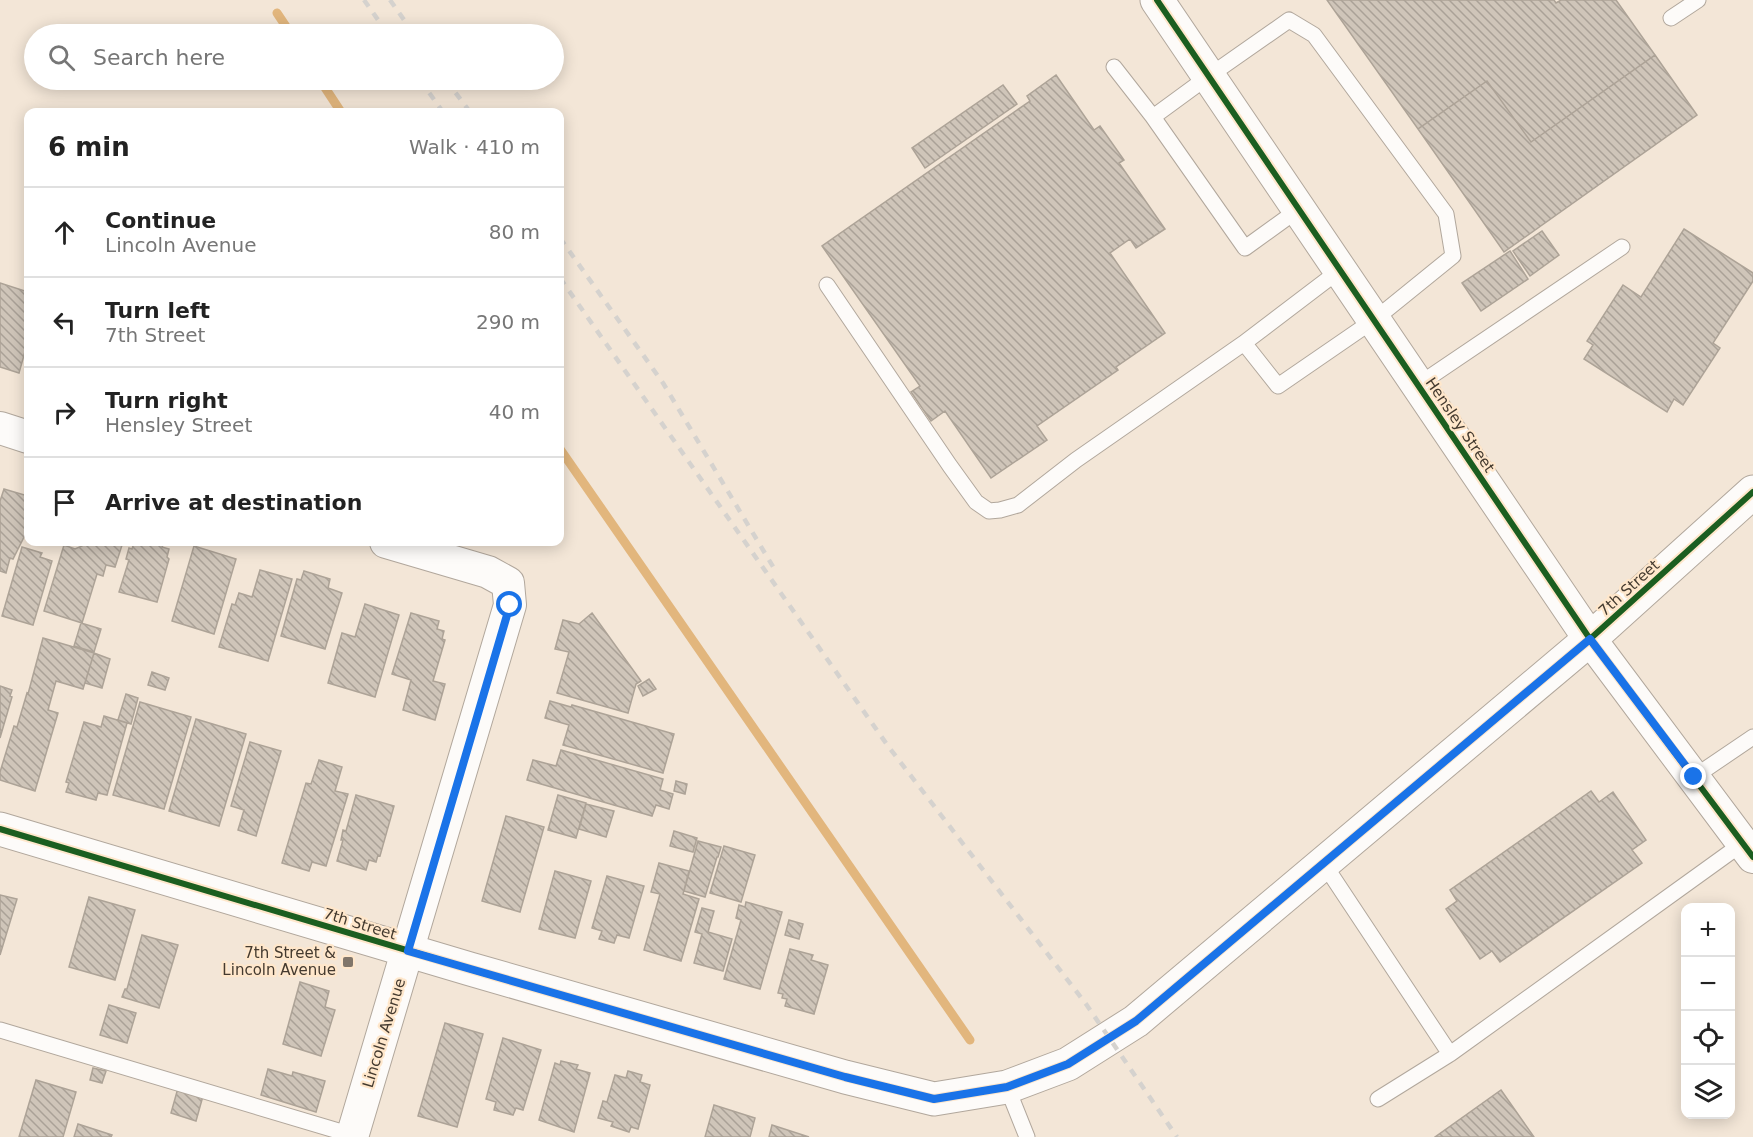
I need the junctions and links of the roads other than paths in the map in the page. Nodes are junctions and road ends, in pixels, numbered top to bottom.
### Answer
1 (1157, 0) edge
2 (1698, 0) edge
3 (1671, 18) dead end
4 (1114, 67) dead end
5 (1209, 76) junction
6 (1153, 117) junction
7 (1299, 209) junction
8 (1622, 247) dead end
9 (1340, 270) junction
10 (827, 285) dead end
11 (1374, 320) junction
12 (1244, 343) junction
13 (1419, 385) junction
14 (0, 428) edge
15 (24, 436) edge
16 (1753, 492) edge
17 (400, 546) edge
18 (1590, 639) junction
19 (1753, 737) edge
20 (1694, 777) junction
21 (0, 830) edge
22 (1748, 850) edge
23 (1324, 864) junction
24 (408, 951) junction
25 (0, 1030) edge
26 (1450, 1054) junction
27 (1007, 1087) junction
28 (1378, 1099) dead end
29 (354, 1136) edge
30 (1026, 1137) edge

1 - 5 street, Hensley Street
2 - 3 lane
4 - 6 lane
5 - 6 lane
5 - 7 street, Hensley Street
5 - 11 lane
6 - 7 lane
7 - 9 street, Hensley Street
8 - 13 lane
9 - 11 street, Hensley Street
9 - 12 lane
10 - 12 lane
11 - 12 lane
11 - 13 street, Hensley Street
13 - 18 street, Hensley Street
14 - 15 street
16 - 18 street, 7th Street
17 - 24 street, Lincoln Avenue
18 - 20 street, Hensley Street
18 - 23 street, 7th Street
19 - 20 lane
20 - 22 street, Hensley Street
21 - 24 street, 7th Street
22 - 26 lane
23 - 26 lane
23 - 27 street, 7th Street
24 - 27 street, 7th Street
24 - 29 street, Lincoln Avenue
25 - 29 lane
26 - 28 lane
27 - 30 lane

